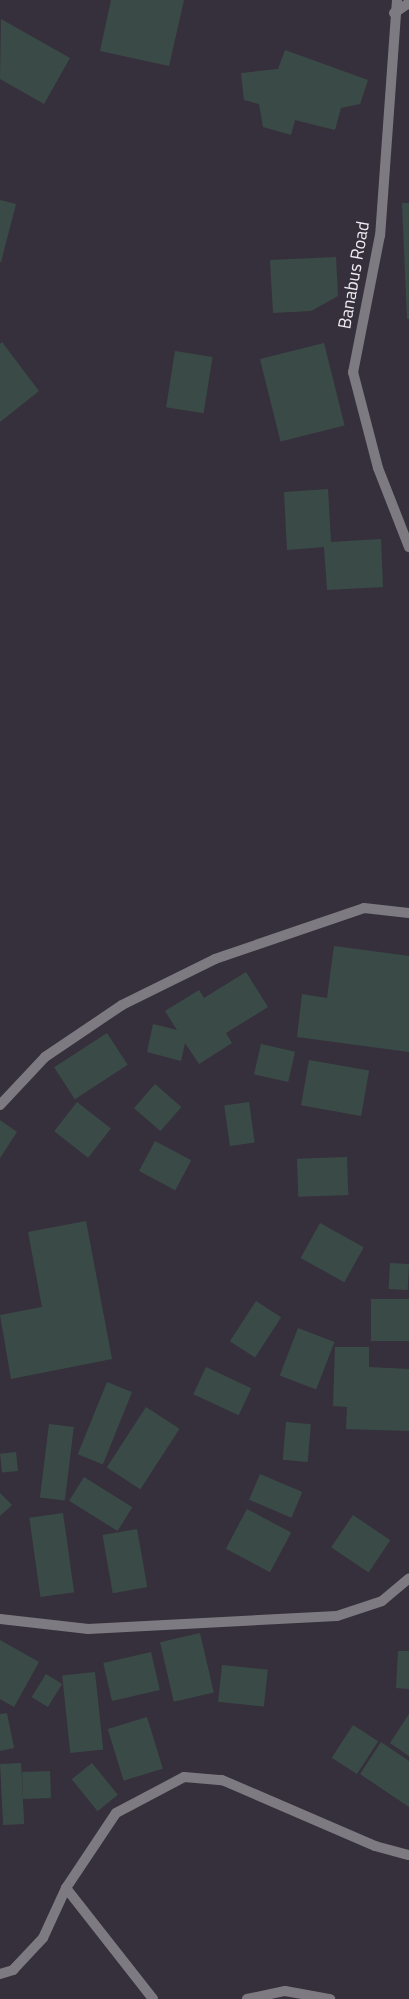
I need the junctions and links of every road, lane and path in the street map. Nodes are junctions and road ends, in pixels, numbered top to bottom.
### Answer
1 (396, 0) edge
2 (409, 3) edge
3 (394, 13) junction
4 (409, 547) edge
5 (409, 913) edge
6 (0, 1105) edge
7 (409, 1578) edge
8 (0, 1619) edge
9 (409, 1855) edge
10 (66, 1888) junction
11 (0, 1974) edge
12 (153, 1999) edge
13 (247, 1999) edge
14 (330, 1999) edge

1 - 3 street, Banabus Road
2 - 3 street
3 - 4 street, Banabus Road
5 - 6 street
7 - 8 street
9 - 10 street
10 - 11 street
10 - 12 street
13 - 14 street

